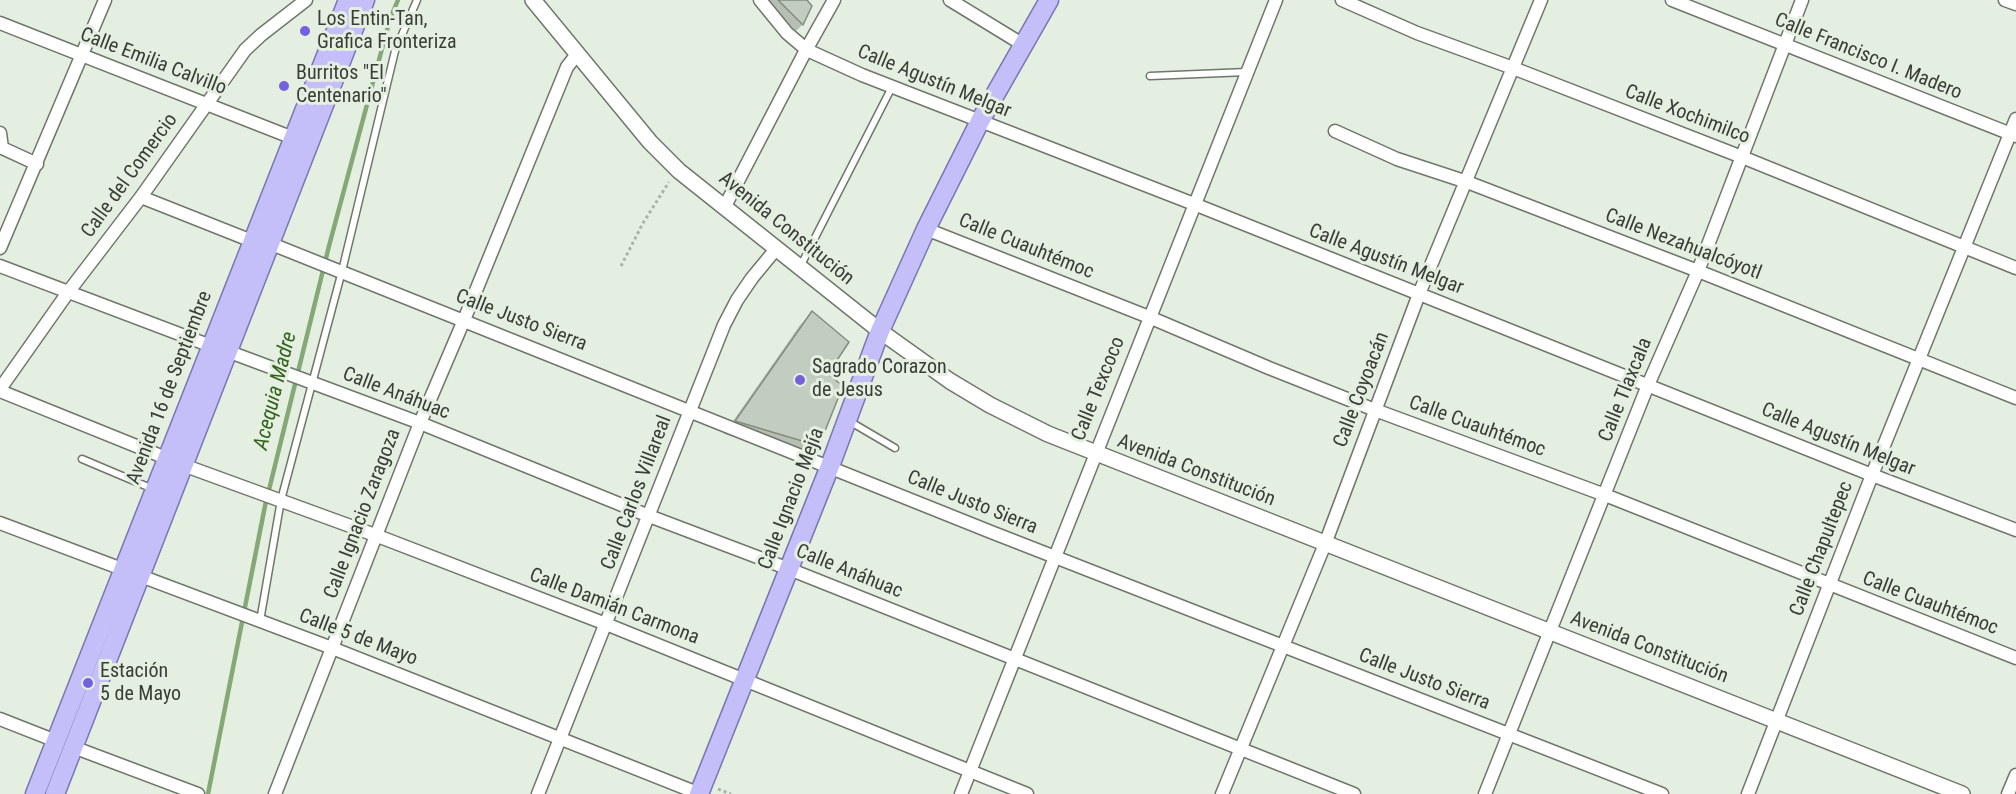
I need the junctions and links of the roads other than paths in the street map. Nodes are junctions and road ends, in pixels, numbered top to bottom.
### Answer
1 (105, 0) edge
2 (306, 0) edge
3 (348, 0) edge
4 (365, 0) edge
5 (417, 0) edge
6 (533, 0) edge
7 (760, 0) edge
8 (834, 0) edge
9 (950, 0) edge
10 (1049, 0) edge
11 (1276, 0) edge
12 (1344, 0) edge
13 (1541, 0) edge
14 (1672, 0) edge
15 (1802, 0) edge
16 (2005, 0) edge
17 (2016, 4) edge
18 (0, 23) edge
19 (1022, 44) junction
20 (1784, 45) junction
21 (807, 50) junction
22 (578, 53) junction
23 (82, 56) junction
24 (1513, 68) junction
25 (1248, 72) junction
26 (1150, 76) dead end
27 (892, 86) junction
28 (207, 104) junction
29 (2016, 119) edge
30 (980, 120) junction
31 (1335, 131) dead end
32 (0, 133) edge
33 (2013, 135) edge
34 (293, 138) junction
35 (1, 148) edge
36 (1742, 157) junction
37 (37, 164) junction
38 (1467, 182) junction
39 (141, 197) junction
40 (1194, 204) junction
41 (724, 208) junction
42 (926, 229) junction
43 (260, 242) junction
44 (1964, 247) junction
45 (0, 248) edge
46 (776, 249) junction
47 (0, 266) edge
48 (799, 268) junction
49 (2016, 268) edge
50 (339, 270) junction
51 (1698, 272) junction
52 (69, 291) junction
53 (1419, 294) junction
54 (1149, 317) junction
55 (464, 320) junction
56 (880, 331) junction
57 (219, 349) junction
58 (1920, 360) junction
59 (309, 383) junction
60 (1648, 385) junction
61 (0, 390) edge
62 (2016, 398) edge
63 (690, 410) junction
64 (1375, 410) junction
65 (847, 419) junction
66 (420, 423) junction
67 (895, 448) dead end
68 (1095, 453) junction
69 (82, 459) dead end
70 (175, 462) junction
71 (830, 466) junction
72 (1872, 475) junction
73 (154, 489) junction
74 (1605, 495) junction
75 (279, 499) junction
76 (649, 516) junction
77 (0, 523) edge
78 (2016, 530) edge
79 (375, 535) junction
80 (1325, 544) junction
81 (1054, 556) junction
82 (789, 569) junction
83 (131, 574) junction
84 (1829, 585) junction
85 (256, 621) junction
86 (606, 624) junction
87 (1551, 632) junction
88 (1283, 646) junction
89 (332, 648) junction
90 (2016, 658) edge
91 (1013, 659) junction
92 (745, 679) junction
93 (0, 719) edge
94 (1776, 720) junction
95 (1510, 734) junction
96 (560, 738) junction
97 (56, 741) junction
98 (73, 747) junction
99 (1240, 750) junction
100 (969, 770) junction
101 (2016, 775) edge
102 (176, 790) edge
103 (35, 794) edge
104 (55, 794) edge
105 (198, 794) edge
106 (275, 794) edge
107 (538, 794) edge
108 (700, 794) edge
109 (961, 794) edge
110 (1027, 794) edge
111 (1222, 794) edge
112 (1354, 794) edge
113 (1485, 794) edge
114 (1662, 794) edge
115 (1748, 794) edge
116 (1962, 794) edge
117 (2008, 794) edge

1 - 23 street
2 - 28 street, Calle del Comercio
3 - 34 main road, Avenida 16 de Septiembre
4 - 43 main road, Avenida 16 de Septiembre
5 - 50 lane
6 - 22 street, Avenida Constitución
7 - 21 street, Calle Agustín Melgar
8 - 21 street
9 - 19 street
10 - 19 main road, Calle Ignacio Mejía
11 - 25 street, Calle Texcoco
12 - 24 street, Calle Xochimilco
13 - 24 street, Calle Coyoacán
14 - 20 street, Calle Francisco I. Madero
15 - 20 street, Calle Tlaxcala
16 - 17 street
18 - 23 street, Calle Emilia Calvillo
19 - 30 main road, Calle Ignacio Mejía
20 - 33 street, Calle Francisco I. Madero
20 - 36 street, Calle Tlaxcala
21 - 27 street, Calle Agustín Melgar
21 - 41 street
22 - 41 street, Avenida Constitución
22 - 55 street, Calle Ignacio Zaragoza
23 - 28 street, Calle Emilia Calvillo
23 - 37 street
24 - 36 street, Calle Xochimilco
24 - 38 street, Calle Coyoacán
25 - 26 lane
25 - 40 street, Calle Texcoco
27 - 30 street, Calle Agustín Melgar
27 - 48 lane
28 - 34 street, Calle Emilia Calvillo
28 - 39 street, Calle del Comercio
29 - 33 street, Calle Chapultepec
30 - 40 street, Calle Agustín Melgar
30 - 42 main road, Calle Ignacio Mejía
31 - 38 street, Calle Nezahualcóyotl
32 - 35 street
33 - 44 street, Calle Chapultepec
34 - 43 main road, Avenida 16 de Septiembre
35 - 37 street
36 - 44 street, Calle Xochimilco
36 - 51 street, Calle Tlaxcala
37 - 45 street
38 - 51 street, Calle Nezahualcóyotl
38 - 53 street, Calle Coyoacán
39 - 43 street, Calle Justo Sierra
39 - 52 street, Calle del Comercio
40 - 53 street, Calle Agustín Melgar
40 - 54 street, Calle Texcoco
41 - 46 street, Avenida Constitución
42 - 54 street, Calle Cuauhtémoc
42 - 56 main road, Calle Ignacio Mejía
43 - 50 street, Calle Justo Sierra
43 - 57 main road, Avenida 16 de Septiembre
44 - 49 street, Calle Xochimilco
44 - 58 street, Calle Chapultepec
46 - 48 street, Avenida Constitución
46 - 63 street, Calle Carlos Villareal
47 - 52 street, Calle Anáhuac
48 - 56 street, Avenida Constitución
50 - 55 street, Calle Justo Sierra
50 - 59 lane
51 - 58 street, Calle Nezahualcóyotl
51 - 60 street, Calle Tlaxcala
52 - 57 street, Calle Anáhuac
52 - 61 street, Calle del Comercio
53 - 60 street, Calle Agustín Melgar
53 - 64 street, Calle Coyoacán
54 - 64 street, Calle Cuauhtémoc
54 - 68 street, Calle Texcoco
55 - 63 street, Calle Justo Sierra
55 - 66 street, Calle Ignacio Zaragoza
56 - 65 main road, Calle Ignacio Mejía
56 - 68 street, Avenida Constitución
57 - 59 street, Calle Anáhuac
57 - 70 main road, Avenida 16 de Septiembre
58 - 62 street, Calle Nezahualcóyotl
58 - 72 street, Calle Chapultepec
59 - 66 street, Calle Anáhuac
59 - 75 lane
60 - 72 street, Calle Agustín Melgar
60 - 74 street, Calle Tlaxcala
61 - 70 street, Calle Damián Carmona
63 - 71 street, Calle Justo Sierra
63 - 76 street, Calle Carlos Villareal
64 - 74 street, Calle Cuauhtémoc
64 - 80 street, Calle Coyoacán
65 - 67 lane
65 - 71 main road, Calle Ignacio Mejía
66 - 76 street, Calle Anáhuac
66 - 79 street, Calle Ignacio Zaragoza
68 - 80 street, Avenida Constitución
68 - 81 street, Calle Texcoco
69 - 73 lane
70 - 73 main road, Avenida 16 de Septiembre
70 - 75 street, Calle Damián Carmona
70 - 83 main road, Avenida 16 de Septiembre
71 - 81 street, Calle Justo Sierra
71 - 82 main road, Calle Ignacio Mejía
72 - 78 street, Calle Agustín Melgar
72 - 84 street, Calle Chapultepec
73 - 83 main road, Avenida 16 de Septiembre
74 - 84 street, Calle Cuauhtémoc
74 - 87 street, Calle Tlaxcala
75 - 79 street, Calle Damián Carmona
75 - 85 lane
76 - 82 street, Calle Anáhuac
76 - 86 street, Calle Carlos Villareal
77 - 83 street, Calle 5 de Mayo
79 - 86 street, Calle Damián Carmona
79 - 89 street, Calle Ignacio Zaragoza
80 - 87 street, Avenida Constitución
80 - 88 street, Calle Coyoacán
81 - 88 street, Calle Justo Sierra
81 - 91 street, Calle Texcoco
82 - 91 street, Calle Anáhuac
82 - 92 main road, Calle Ignacio Mejía
83 - 85 street, Calle 5 de Mayo
83 - 97 main road, Avenida 16 de Septiembre
83 - 98 main road, Avenida 16 de Septiembre
84 - 90 street, Calle Cuauhtémoc
84 - 94 street, Calle Chapultepec
85 - 89 street, Calle 5 de Mayo
86 - 92 street, Calle Damián Carmona
86 - 96 street, Calle Carlos Villareal
87 - 94 street, Avenida Constitución
87 - 95 street, Calle Tlaxcala
88 - 95 street, Calle Justo Sierra
88 - 99 street, Calle Coyoacán
89 - 96 street, Calle 5 de Mayo
89 - 106 street, Calle Ignacio Zaragoza
91 - 99 street, Calle Anáhuac
91 - 100 street, Calle Texcoco
92 - 100 street, Calle Damián Carmona
92 - 108 main road, Calle Ignacio Mejía
93 - 97 street
94 - 115 street, Calle Chapultepec
94 - 116 street, Avenida Constitución
95 - 113 street, Calle Tlaxcala
95 - 114 street, Calle Justo Sierra
96 - 107 street, Calle Carlos Villareal
96 - 108 street, Calle 5 de Mayo
97 - 103 main road, Avenida 16 de Septiembre
98 - 102 street
98 - 104 main road, Avenida 16 de Septiembre
99 - 111 street, Calle Coyoacán
99 - 112 street, Calle Anáhuac
100 - 109 street, Calle Texcoco
100 - 110 street, Calle Damián Carmona
101 - 117 street
102 - 105 street

